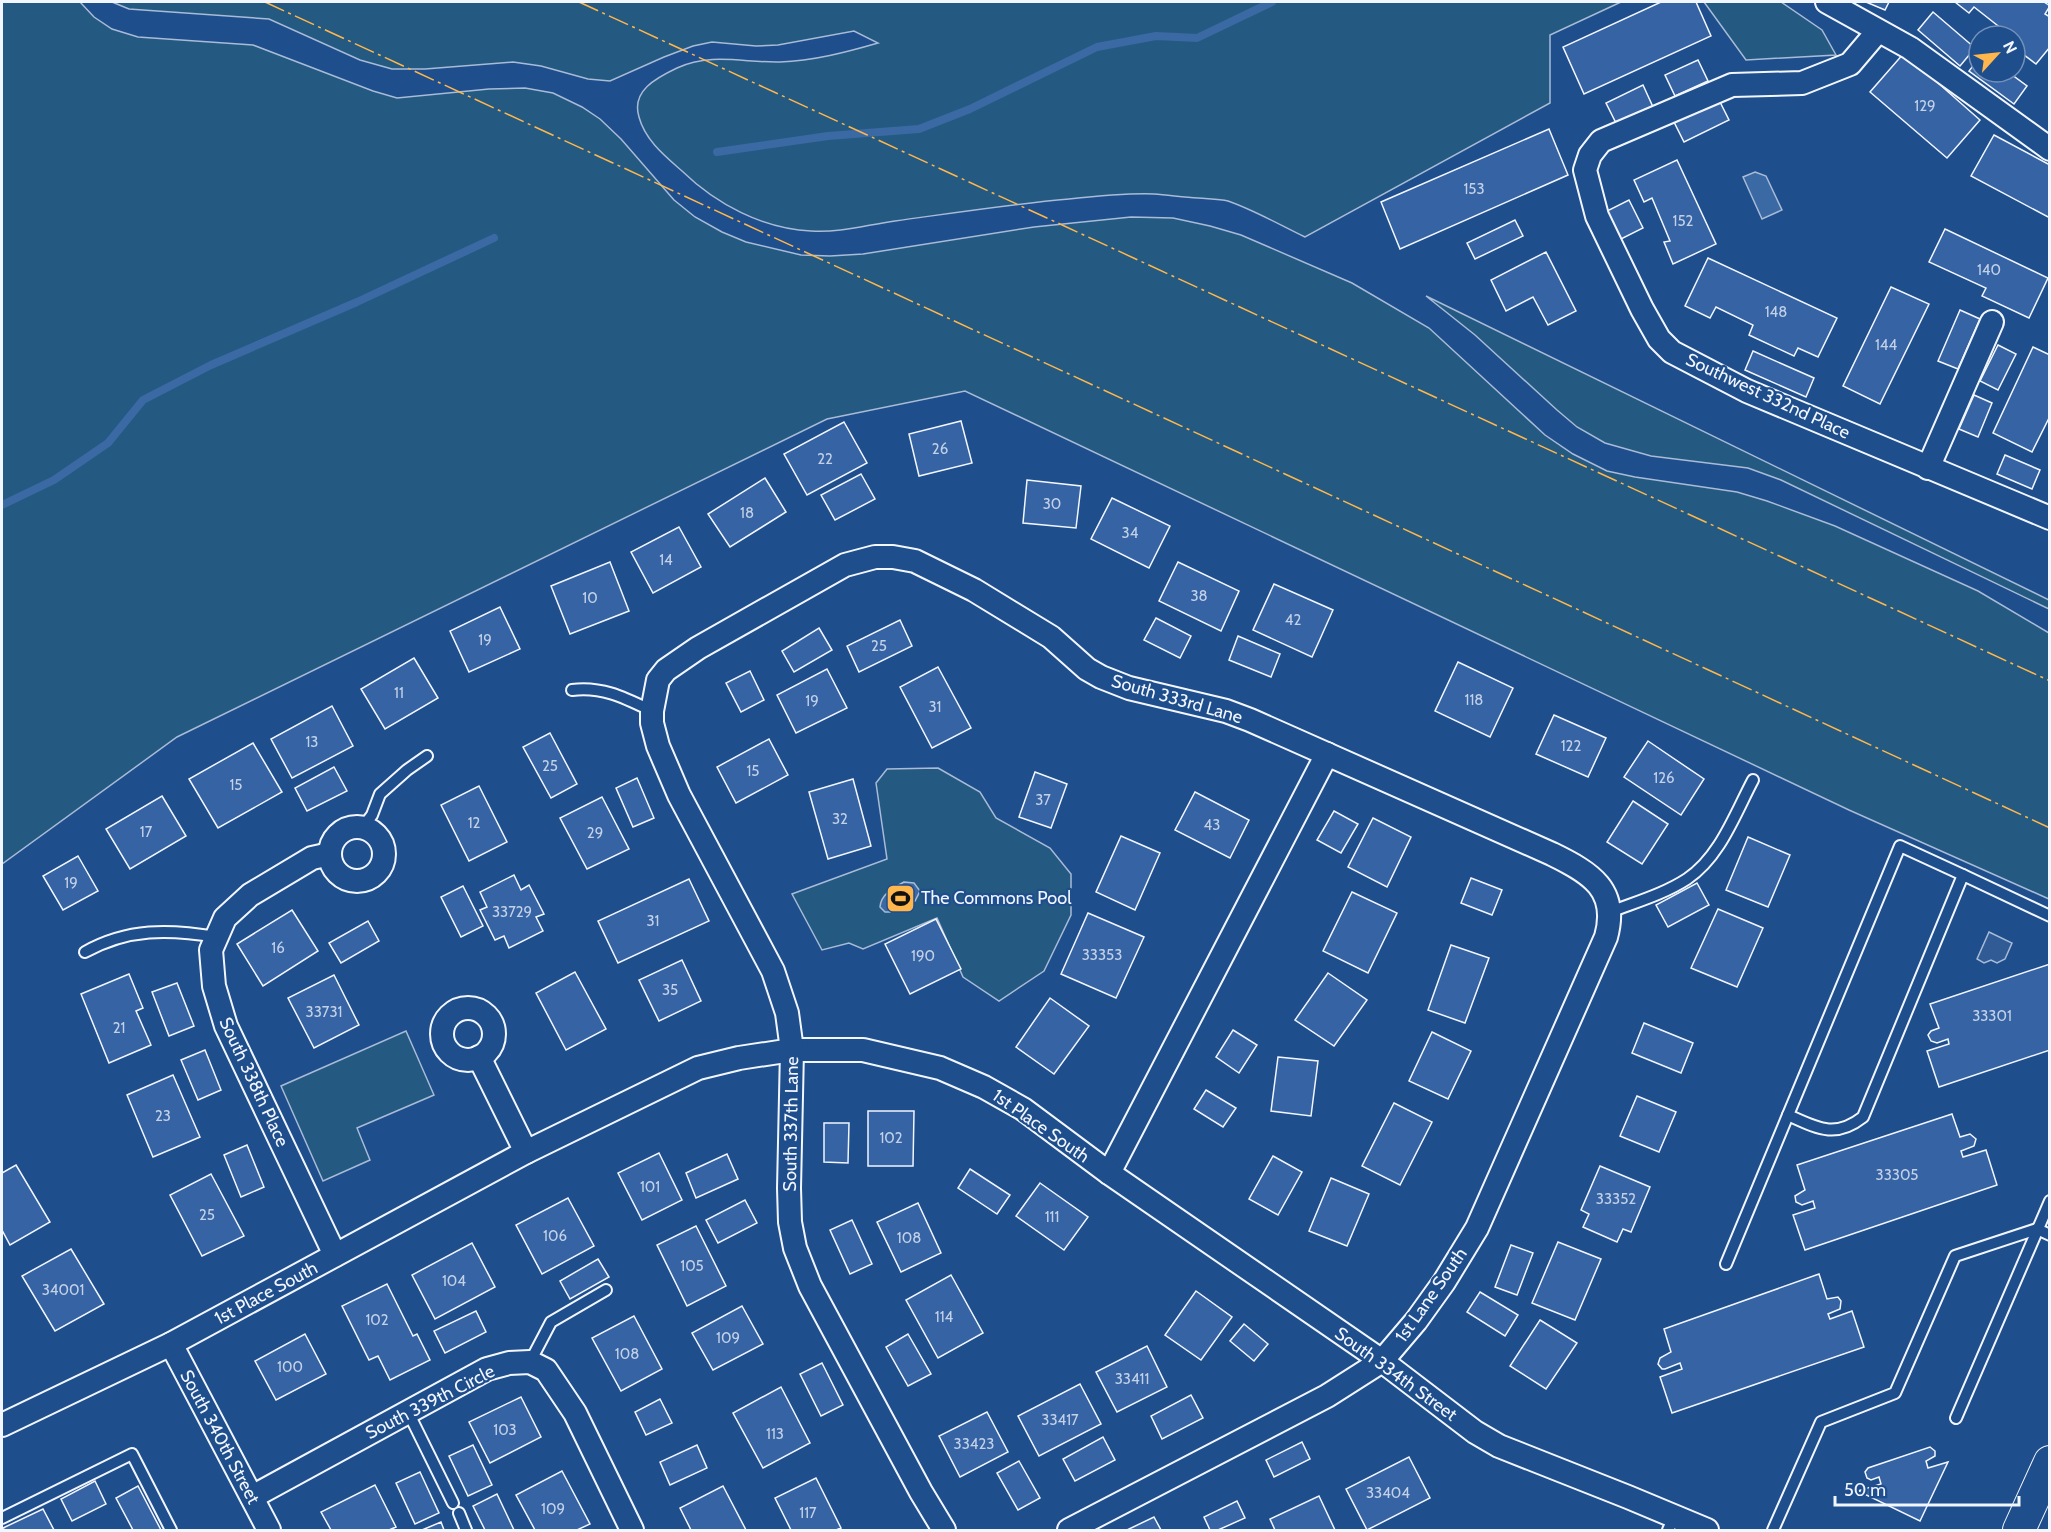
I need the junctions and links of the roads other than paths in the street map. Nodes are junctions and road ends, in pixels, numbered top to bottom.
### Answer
1 (1827, 2) edge
2 (1878, 31) junction
3 (2049, 149) edge
4 (1992, 322) dead end
5 (1928, 468) junction
6 (2049, 518) edge
7 (572, 690) dead end
8 (652, 711) junction
9 (1327, 754) junction
10 (428, 756) dead end
11 (1752, 780) dead end
12 (363, 827) junction
13 (330, 854) junction
14 (1963, 875) junction
15 (1609, 905) junction
16 (2049, 916) edge
17 (217, 937) junction
18 (85, 952) dead end
19 (792, 1050) junction
20 (479, 1058) dead end
21 (1788, 1115) junction
22 (526, 1152) junction
23 (1109, 1173) junction
24 (2049, 1201) edge
25 (2037, 1229) junction
26 (2049, 1235) edge
27 (335, 1255) junction
28 (1726, 1264) dead end
29 (606, 1290) dead end
30 (171, 1344) junction
31 (1382, 1361) junction
32 (530, 1362) junction
33 (408, 1412) junction
34 (4, 1418) edge
35 (1956, 1418) dead end
36 (2049, 1462) edge
37 (252, 1497) junction
38 (453, 1503) dead end
39 (459, 1513) dead end
40 (2, 1518) edge
41 (1671, 1524) edge
42 (171, 1530) edge
43 (269, 1530) edge
44 (466, 1530) edge
45 (632, 1530) edge
46 (944, 1530) edge
47 (1069, 1530) edge
48 (1707, 1530) edge
49 (1773, 1530) edge
50 (2019, 1530) edge

1 - 2 street
2 - 3 street
2 - 5 street, Southwest 332nd Place
4 - 5 street
5 - 6 street, Southwest 332nd Place
7 - 8 lane
8 - 9 street, South 333rd Lane
8 - 19 street, South 337th Lane
9 - 15 street, South 333rd Lane
9 - 23 street, 1st Place South
10 - 12 lane
11 - 15 lane
12 - 13 street
12 - 13 street
13 - 17 street, South 338th Place
14 - 16 lane
14 - 21 lane
14 - 21 lane
15 - 31 street, 1st Lane South
17 - 18 lane
17 - 27 street, South 338th Place
19 - 22 street, 1st Place South
19 - 23 street, 1st Place South
19 - 46 street, South 337th Lane
20 - 22 street
21 - 28 lane
22 - 27 street, 1st Place South
23 - 31 street, South 334th Street
24 - 25 lane
25 - 26 lane
25 - 35 lane
25 - 49 lane
27 - 30 street, 1st Place South
29 - 32 lane
30 - 34 street, 1st Place South
30 - 37 street, South 340th Street
31 - 41 street, South 334th Street
31 - 47 street, 1st Lane South
32 - 33 street, South 339th Circle
32 - 45 street
33 - 37 street, South 339th Circle
33 - 38 lane
36 - 50 main road
37 - 43 street, South 340th Street
39 - 44 lane
40 - 42 lane
41 - 48 street, South 334th Street

